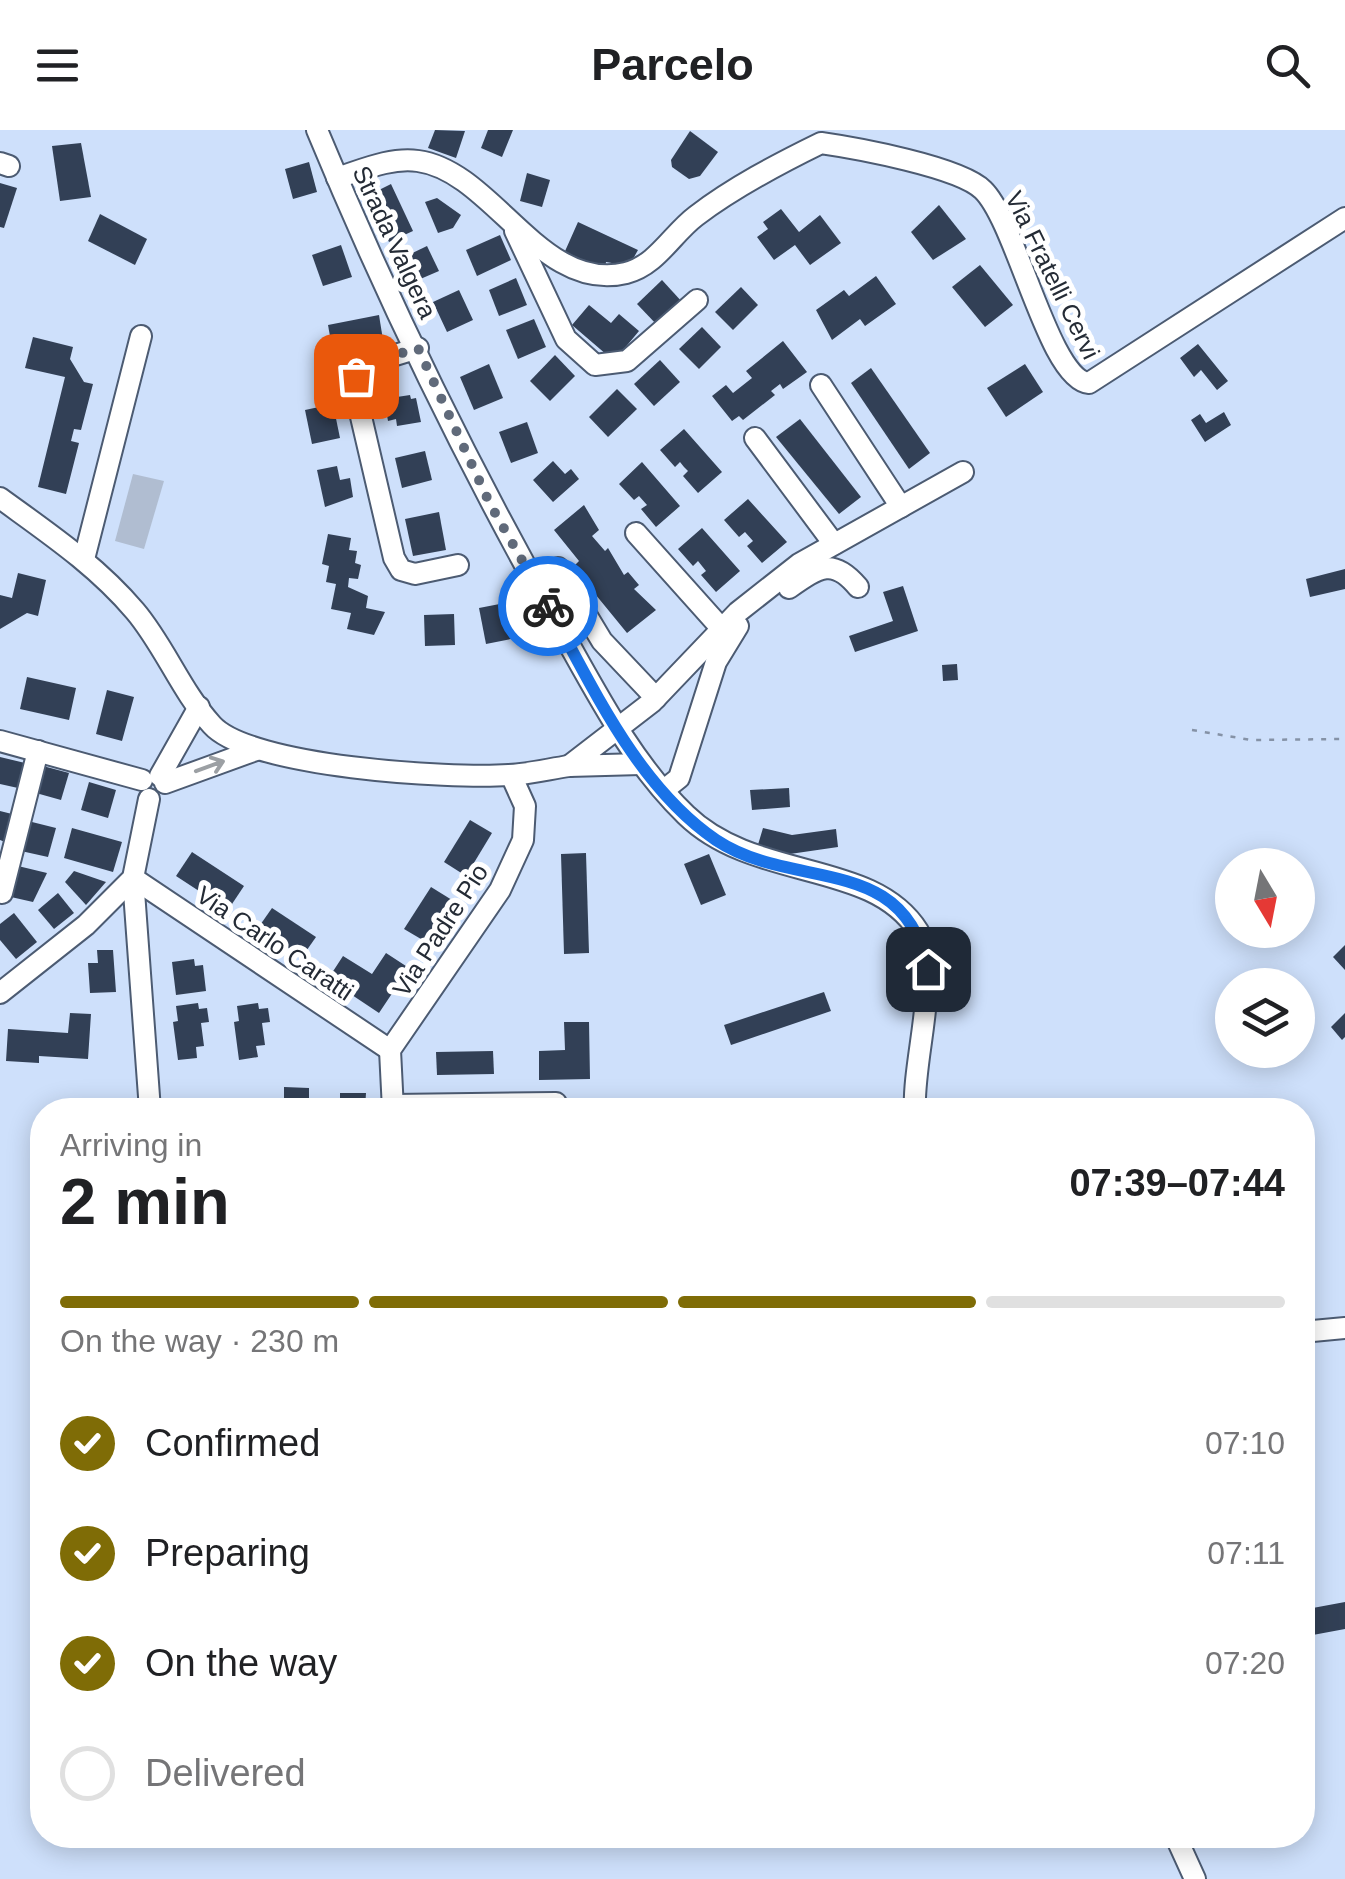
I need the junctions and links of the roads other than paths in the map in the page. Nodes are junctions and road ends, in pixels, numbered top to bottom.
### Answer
1 (317, 130) edge
2 (337, 178) junction
3 (1345, 218) edge
4 (510, 220) junction
5 (698, 300) dead end
6 (141, 336) dead end
7 (418, 348) junction
8 (821, 385) dead end
9 (756, 438) dead end
10 (963, 472) dead end
11 (0, 498) edge
12 (901, 507) junction
13 (636, 533) dead end
14 (834, 544) junction
15 (84, 559) junction
16 (458, 565) dead end
17 (558, 568) dead end
18 (858, 587) dead end
19 (721, 628) junction
20 (656, 698) junction
21 (199, 706) junction
22 (618, 730) junction
23 (0, 741) edge
24 (256, 750) junction
25 (38, 751) junction
26 (641, 764) junction
27 (569, 766) junction
28 (511, 775) junction
29 (154, 784) junction
30 (664, 790) junction
31 (133, 878) junction
32 (2, 893) edge
33 (0, 993) edge
34 (390, 1050) junction
35 (149, 1098) edge
36 (392, 1098) edge
37 (916, 1098) edge
38 (1345, 1328) edge
39 (1315, 1331) edge
40 (1180, 1848) edge
41 (1195, 1879) edge

1 - 2 street, Strada Valgera
2 - 4 street, Via Fratelli Cervi
2 - 7 street, Strada Valgera
3 - 4 street, Via Fratelli Cervi
4 - 5 street
6 - 15 street
7 - 16 street
7 - 22 street, Strada Valgera
8 - 12 street
9 - 14 street
10 - 12 street
11 - 15 street
12 - 14 street
13 - 19 street
14 - 19 street
15 - 21 street
17 - 20 street
18 - 30 street
19 - 20 street
20 - 22 street
21 - 24 street
21 - 29 street
22 - 26 street, Strada Valgera
22 - 27 street
23 - 25 street
24 - 28 street
29 -> 24 street
25 - 29 street
25 - 32 street
26 - 27 street
26 - 30 street, Strada Valgera
27 - 28 street
28 - 34 street, Via Padre Pio
29 - 31 street
30 - 37 street, Strada Valgera
31 - 33 street
31 - 34 street, Via Carlo Caratti
31 - 35 street
34 - 36 street
38 - 39 street
40 - 41 street

